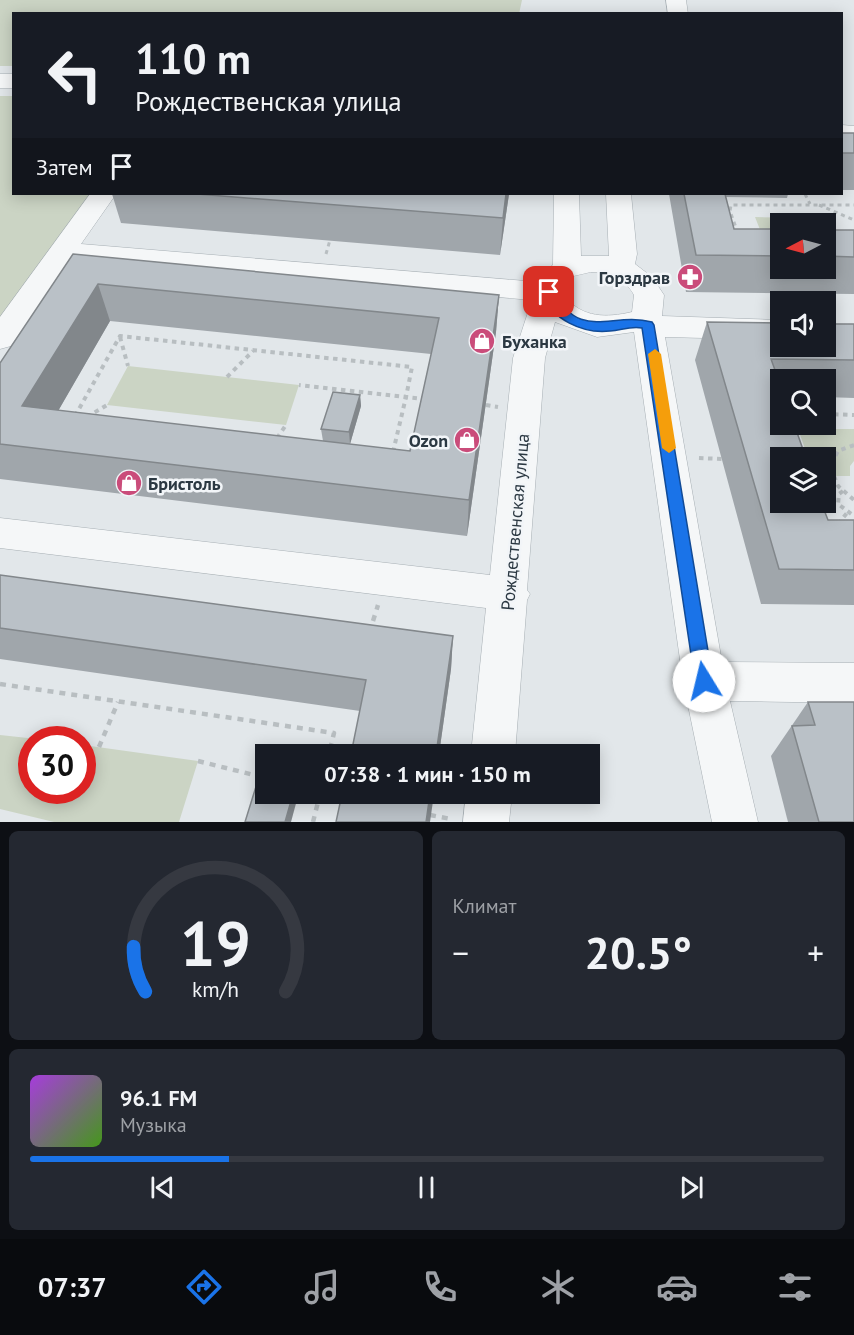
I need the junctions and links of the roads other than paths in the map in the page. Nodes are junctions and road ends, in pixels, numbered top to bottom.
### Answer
1 (102, 195) edge
2 (566, 195) edge
3 (619, 195) edge
4 (64, 251) junction
5 (620, 268) junction
6 (558, 280) junction
7 (648, 325) junction
8 (770, 330) edge
9 (0, 339) edge
10 (0, 533) edge
11 (510, 594) junction
12 (704, 681) junction
13 (854, 683) edge
14 (494, 744) edge
15 (481, 804) edge
16 (469, 820) edge
17 (735, 822) edge

1 - 4 street
2 - 6 street, Рождественская улица
3 - 5 street
4 - 6 street
4 - 9 street
5 - 6 street
5 - 7 street
6 - 7 street
6 - 11 street, Рождественская улица
7 - 8 street
7 - 12 street
10 - 11 street
11 - 14 street, Рождественская улица
12 - 13 street
12 - 17 street
15 - 16 street

